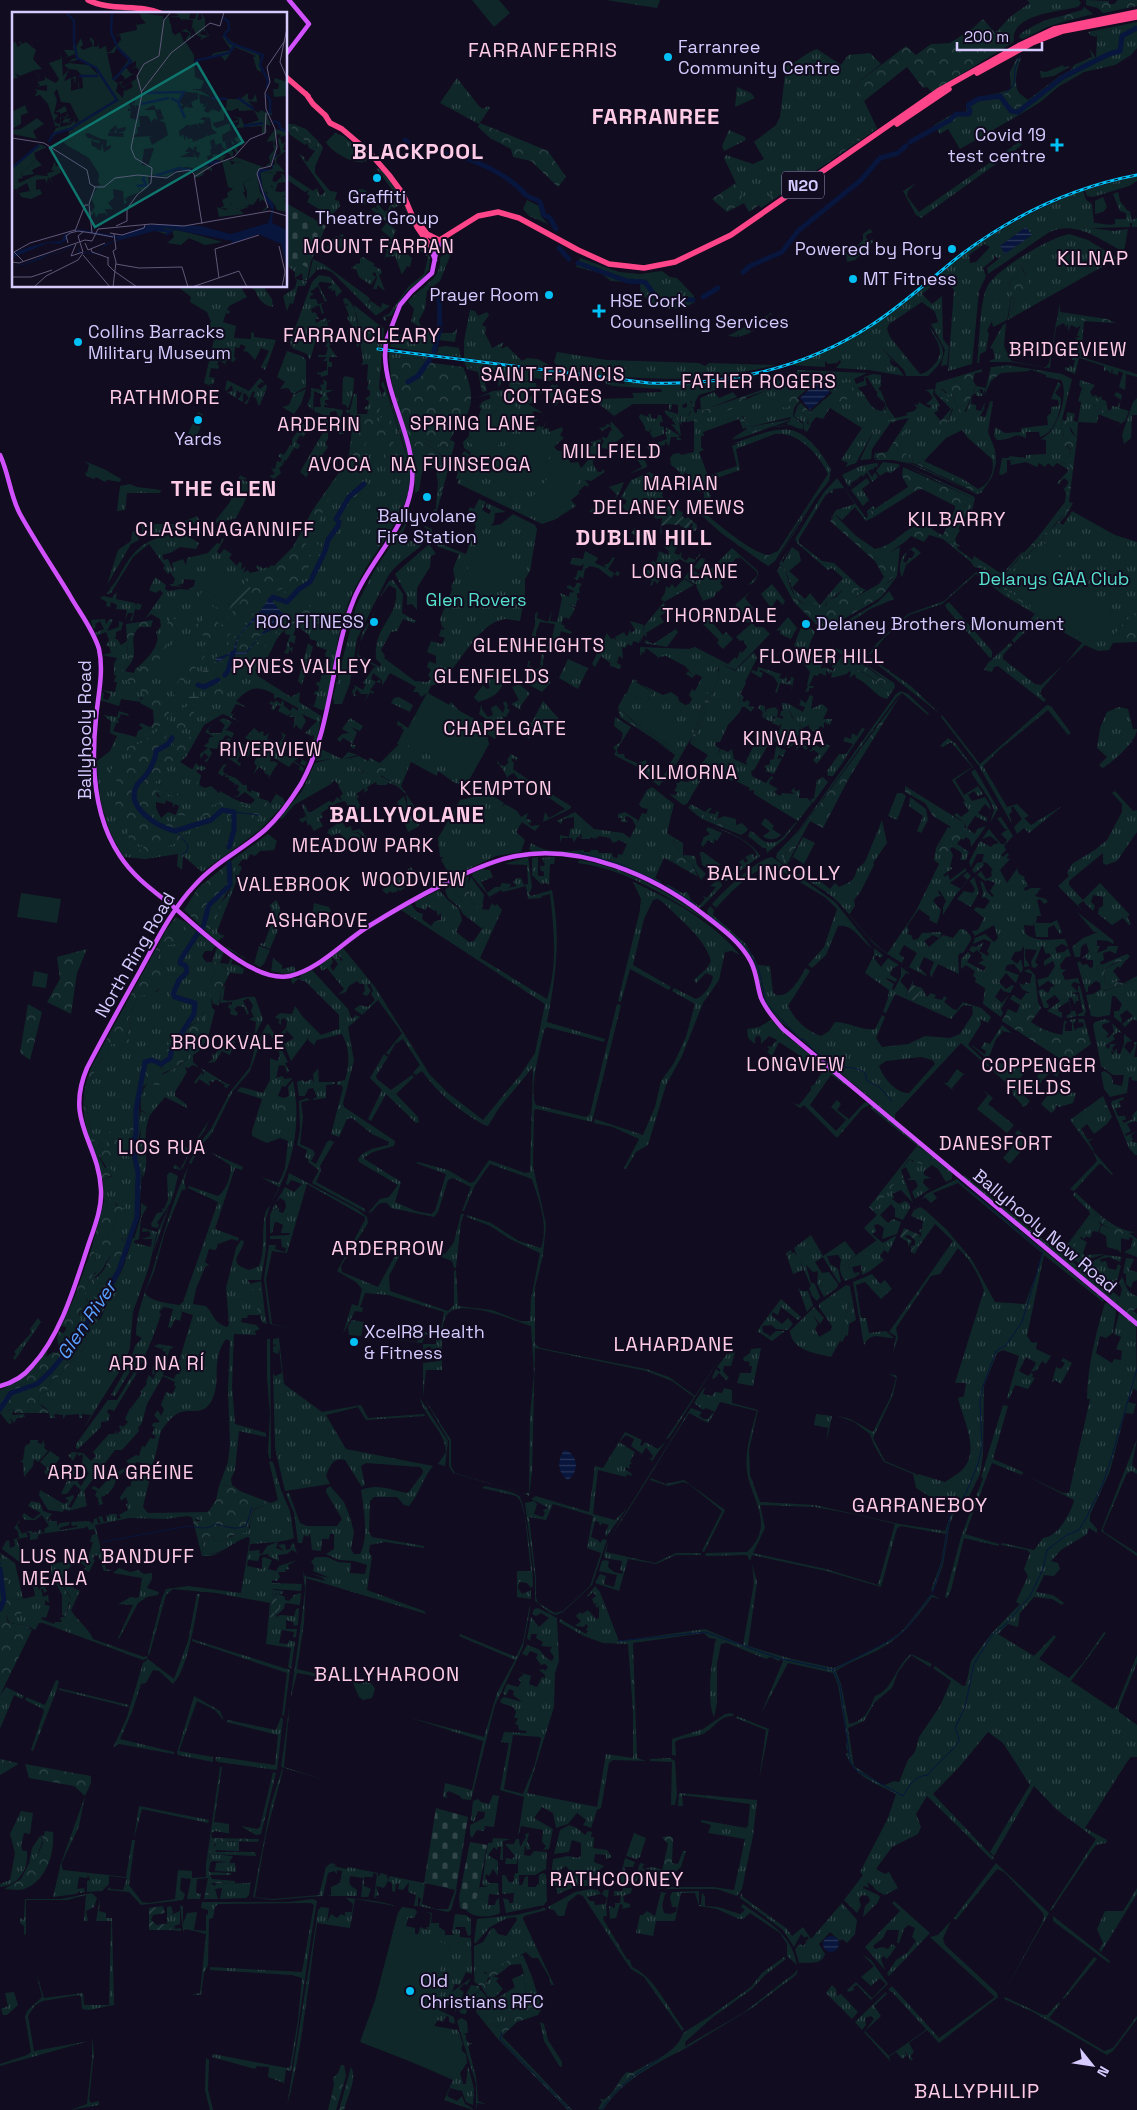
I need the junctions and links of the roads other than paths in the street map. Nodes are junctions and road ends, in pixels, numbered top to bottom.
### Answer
1 (88, 0) edge
2 (289, 0) edge
3 (156, 12) edge
4 (1137, 12) edge
5 (1137, 17) edge
6 (1021, 47) junction
7 (288, 52) edge
8 (288, 79) edge
9 (414, 216) junction
10 (424, 231) junction
11 (442, 238) junction
12 (430, 246) junction
13 (436, 261) junction
14 (0, 455) edge
15 (188, 894) junction
16 (176, 910) junction
17 (182, 915) junction
18 (1137, 1324) edge
19 (0, 1386) edge

1 - 3 highway
2 - 7 main road
4 - 6 highway, N20
5 - 6 highway, N20
6 - 11 highway, N20
8 - 9 highway
9 - 10 highway
9 - 12 highway
10 - 11 highway
10 - 12 main road
11 - 12 highway, N20
11 - 13 main road, North Ring Road
12 - 13 main road
13 - 15 main road, North Ring Road, bridge
14 - 16 main road, Ballyhooly Road
15 - 16 main road, North Ring Road
15 - 17 main road
16 - 17 main road
16 - 19 main road, North Ring Road
17 - 18 main road, Ballyhooly New Road

